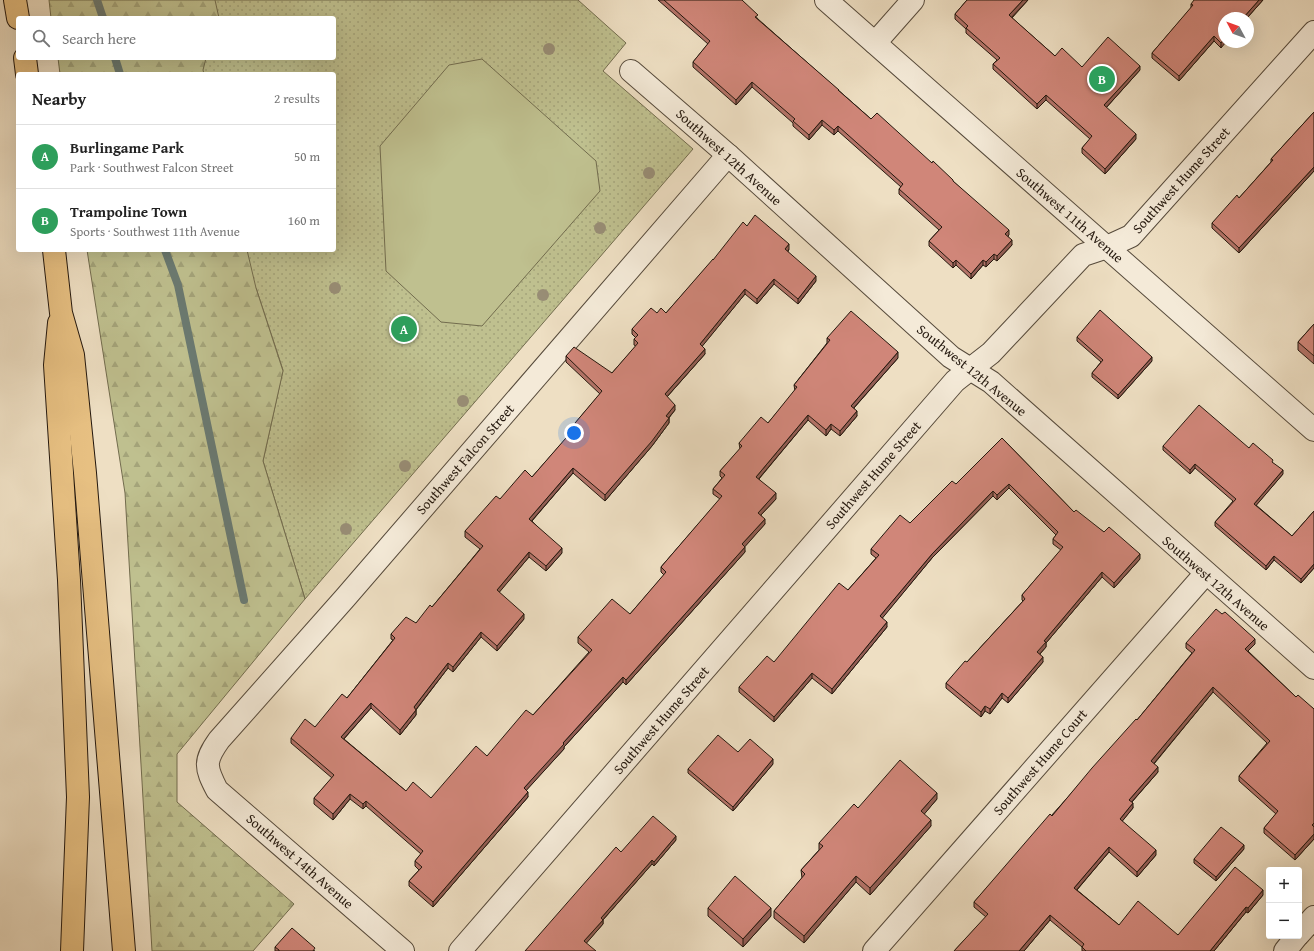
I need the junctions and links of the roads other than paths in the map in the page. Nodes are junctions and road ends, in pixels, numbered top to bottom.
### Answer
1 (14, 0) edge
2 (826, 0) edge
3 (913, 0) edge
4 (18, 16) edge
5 (1314, 32) edge
6 (875, 43) junction
7 (25, 60) edge
8 (631, 71) dead end
9 (27, 72) edge
10 (728, 155) junction
11 (1107, 247) junction
12 (54, 252) edge
13 (61, 313) junction
14 (971, 369) junction
15 (1314, 430) edge
16 (1206, 573) junction
17 (1314, 668) edge
18 (207, 764) joint
19 (1314, 917) edge
20 (1302, 930) edge
21 (1295, 939) edge
22 (72, 951) edge
23 (124, 951) edge
24 (403, 951) edge
25 (460, 951) edge
26 (874, 951) edge
27 (1285, 951) edge

1 - 4 highway
2 - 6 street, Southwest 11th Avenue
3 - 6 street
5 - 11 street, Southwest Hume Street
6 - 11 street, Southwest 11th Avenue
7 - 9 highway
8 - 10 street, Southwest 12th Avenue
10 - 14 street, Southwest 12th Avenue
10 - 18 street, Southwest Falcon Street
11 - 14 street, Southwest Hume Street
11 - 15 street, Southwest 11th Avenue
12 - 13 highway
13 - 22 highway
13 - 23 highway
14 - 16 street, Southwest 12th Avenue
14 - 25 street, Southwest Hume Street
16 - 17 street, Southwest 12th Avenue
16 - 26 street, Southwest Hume Court
18 - 24 street, Southwest 14th Avenue
19 - 20 street
21 - 27 street

